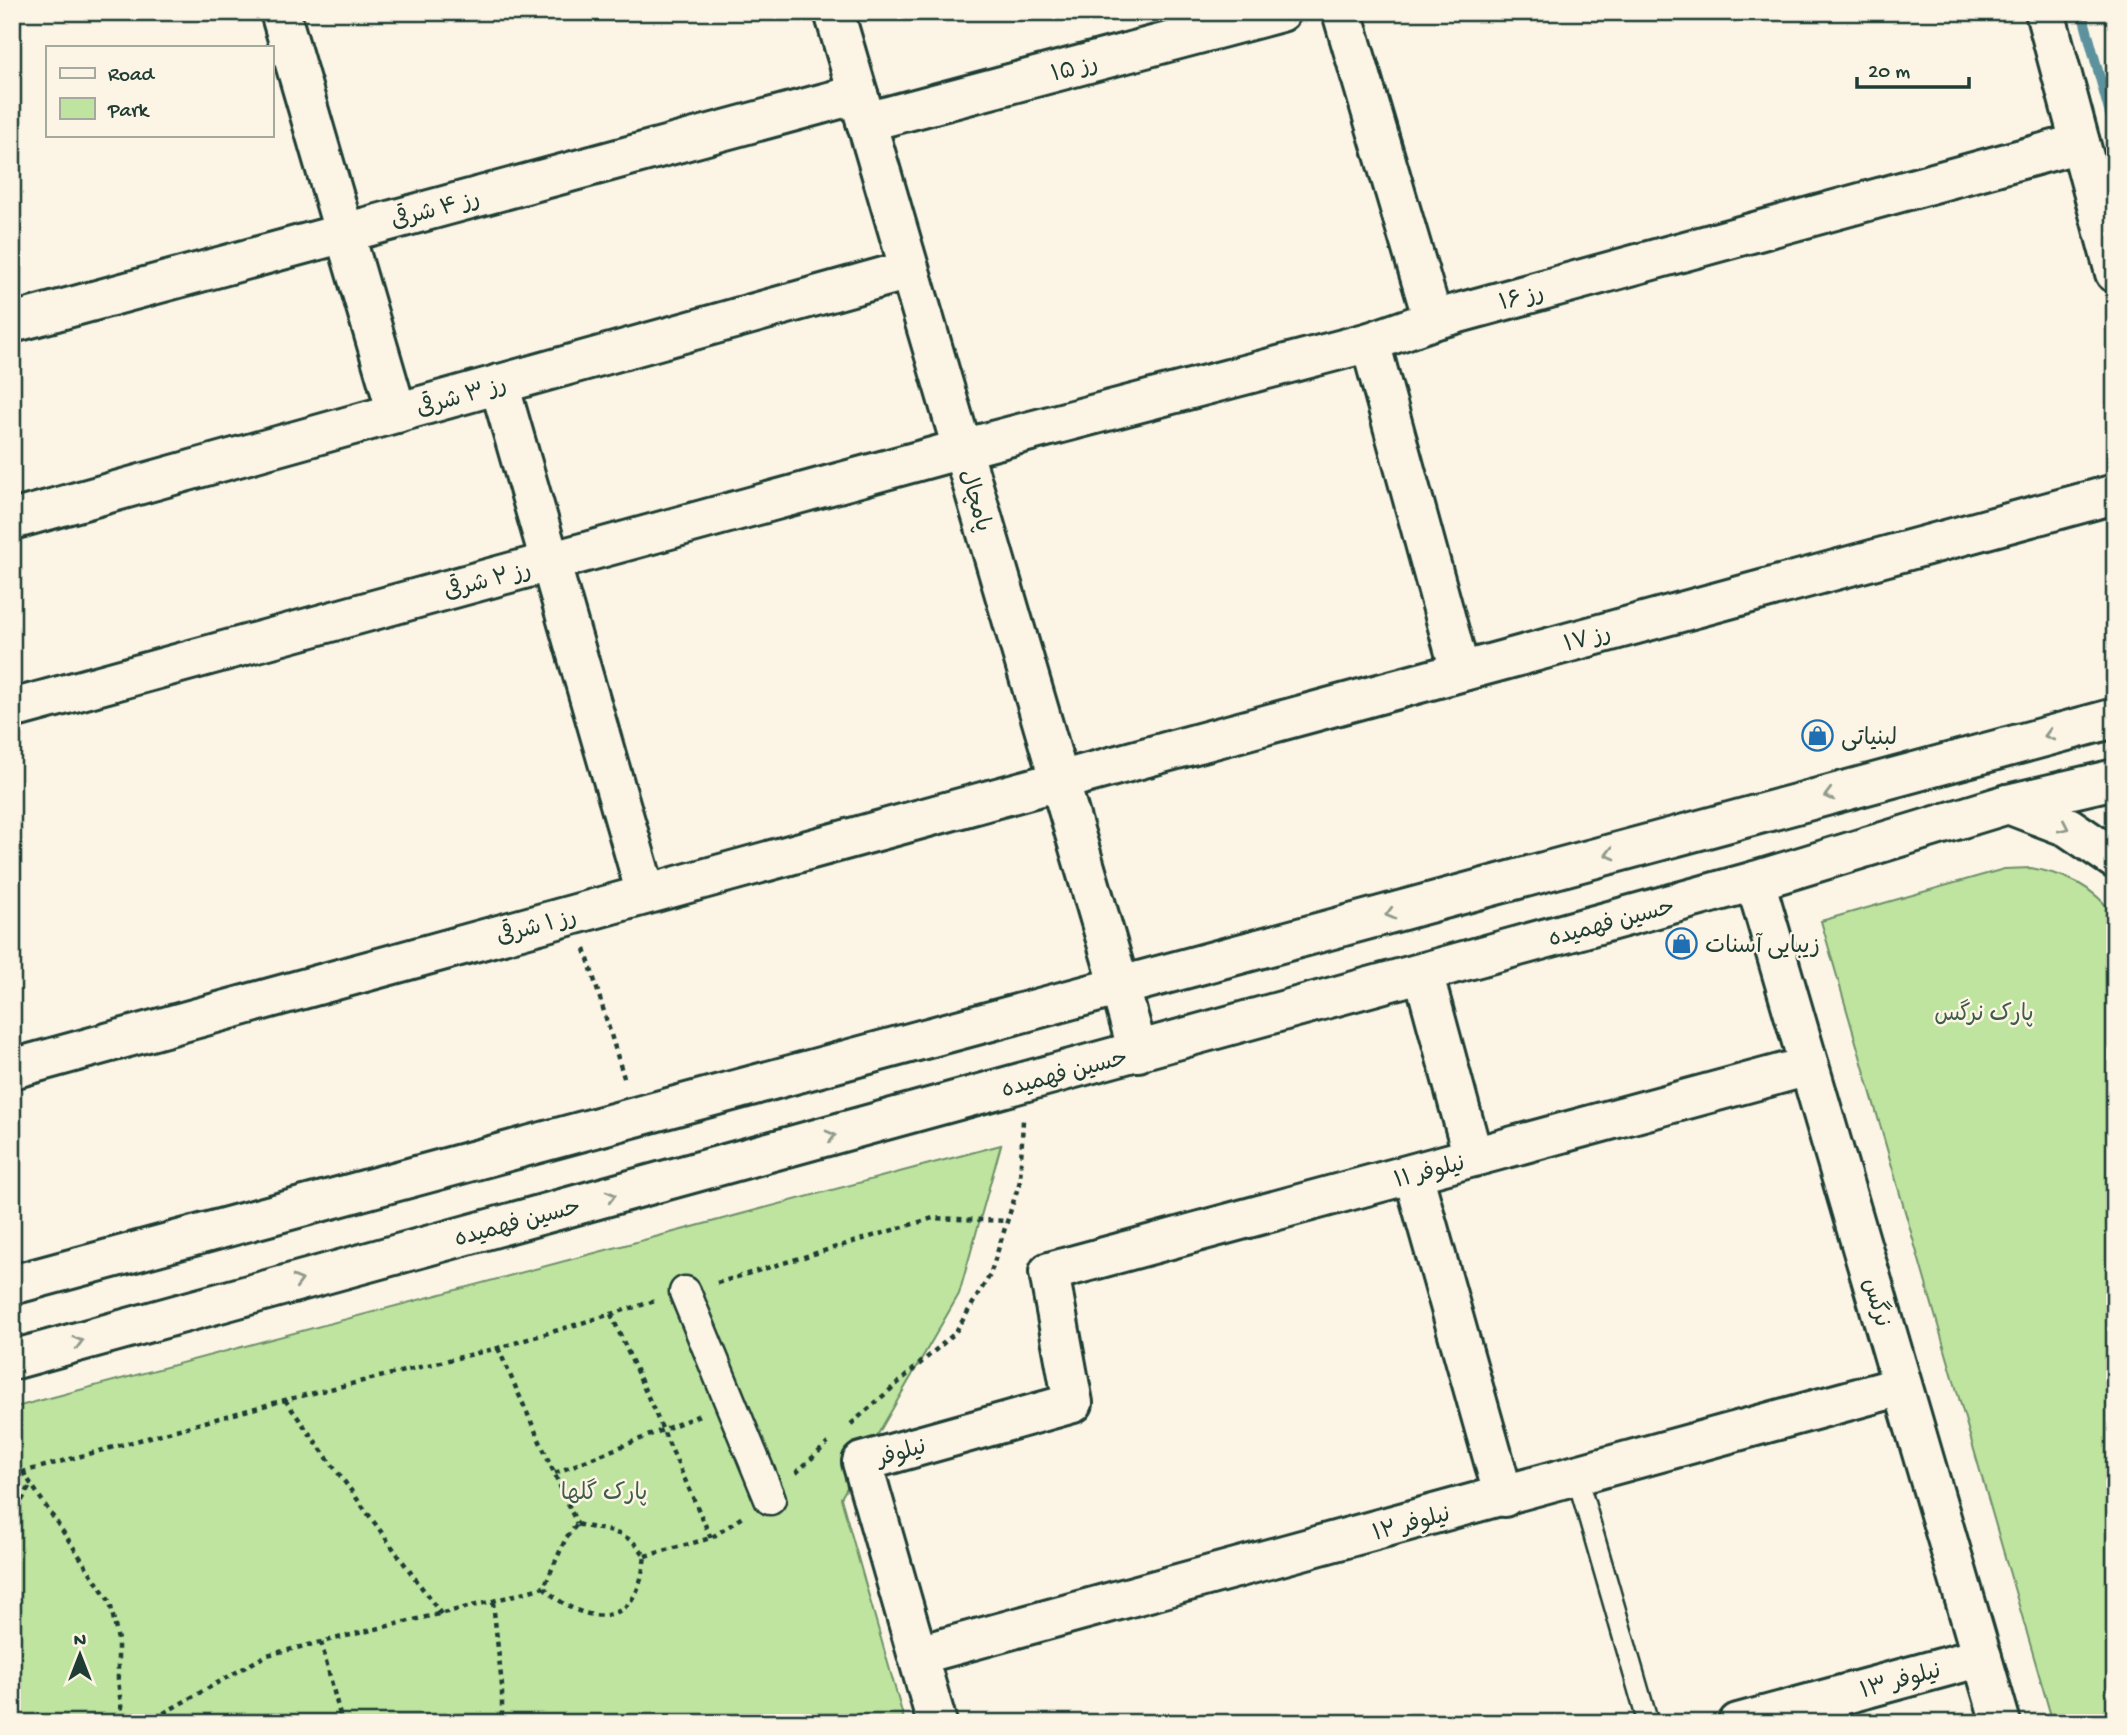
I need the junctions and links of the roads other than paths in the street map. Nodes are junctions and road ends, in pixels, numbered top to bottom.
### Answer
1 (279, 12) edge
2 (834, 12) edge
3 (1342, 12) edge
4 (2045, 12) edge
5 (1271, 14) edge
6 (862, 108) junction
7 (2080, 144) junction
8 (344, 233) junction
9 (909, 270) junction
10 (2115, 273) edge
11 (1433, 320) junction
12 (12, 323) edge
13 (1370, 342) junction
14 (499, 384) junction
15 (397, 413) junction
16 (962, 449) junction
17 (2115, 494) edge
18 (12, 520) edge
19 (550, 561) junction
20 (1461, 671) junction
21 (12, 709) edge
22 (2115, 718) edge
23 (2115, 779) edge
24 (1059, 781) junction
25 (2008, 804) junction
26 (2115, 859) edge
27 (1755, 881) junction
28 (646, 894) junction
29 (1120, 987) junction
30 (1427, 987) dead end
31 (1138, 1052) junction
32 (1809, 1066) junction
33 (12, 1069) edge
34 (1474, 1157) junction
35 (1413, 1174) junction
36 (1049, 1272) joint
37 (12, 1285) edge
38 (685, 1292) road end
39 (12, 1360) edge
40 (1902, 1386) junction
41 (1577, 1477) junction
42 (1504, 1497) junction
43 (770, 1499) road end
44 (918, 1655) junction
45 (1982, 1657) junction
46 (937, 1723) edge
47 (1648, 1723) edge
48 (1738, 1723) edge
49 (2001, 1723) edge

1 - 8 street
2 - 6 street, پامچال
3 - 11 street
4 - 7 street
5 - 6 street, رز ۱۵
6 - 8 street, رز ۴ شرقی
6 - 9 street, پامچال
7 - 10 street
7 - 11 street, رز ۱۶
8 - 12 street, رز ۴ شرقی
8 - 15 street
9 - 14 street, رز ۳ شرقی
9 - 16 street, پامچال
11 - 13 street, رز ۱۶
13 - 16 street, رز ۱۶
13 - 20 street
14 - 15 street, رز ۳ شرقی
14 - 19 street
15 - 18 street, رز ۳ شرقی
16 - 19 street, رز ۲ شرقی
16 - 24 street, پامچال
17 - 20 street, رز ۱۷
19 - 21 street, رز ۲ شرقی
19 - 28 street
20 - 24 street, رز ۱۷
22 -> 29 street
23 - 25 street, حسین فهمیده
24 - 28 street, رز ۱ شرقی
24 - 29 street, پامچال
25 -> 26 street
25 - 27 street, حسین فهمیده
27 - 31 street, حسین فهمیده
27 - 32 street, نرگس
28 - 33 street, رز ۱ شرقی
29 - 31 street, پامچال
29 - 37 street
30 - 34 street
39 -> 31 street, حسین فهمیده
32 - 34 street, نیلوفر ۱۱
32 - 40 street, نرگس
34 - 35 street, نیلوفر ۱۱
35 - 36 street, نیلوفر ۱۱
35 - 42 street
36 - 44 street, نیلوفر
38 - 43 street
40 - 41 street, نیلوفر ۱۲
40 - 45 street, نرگس
41 - 42 street, نیلوفر ۱۲
41 - 47 lane
42 - 44 street, نیلوفر ۱۲
44 - 46 street, نیلوفر
45 - 48 street, نیلوفر ۱۳
45 - 49 street, نرگس

